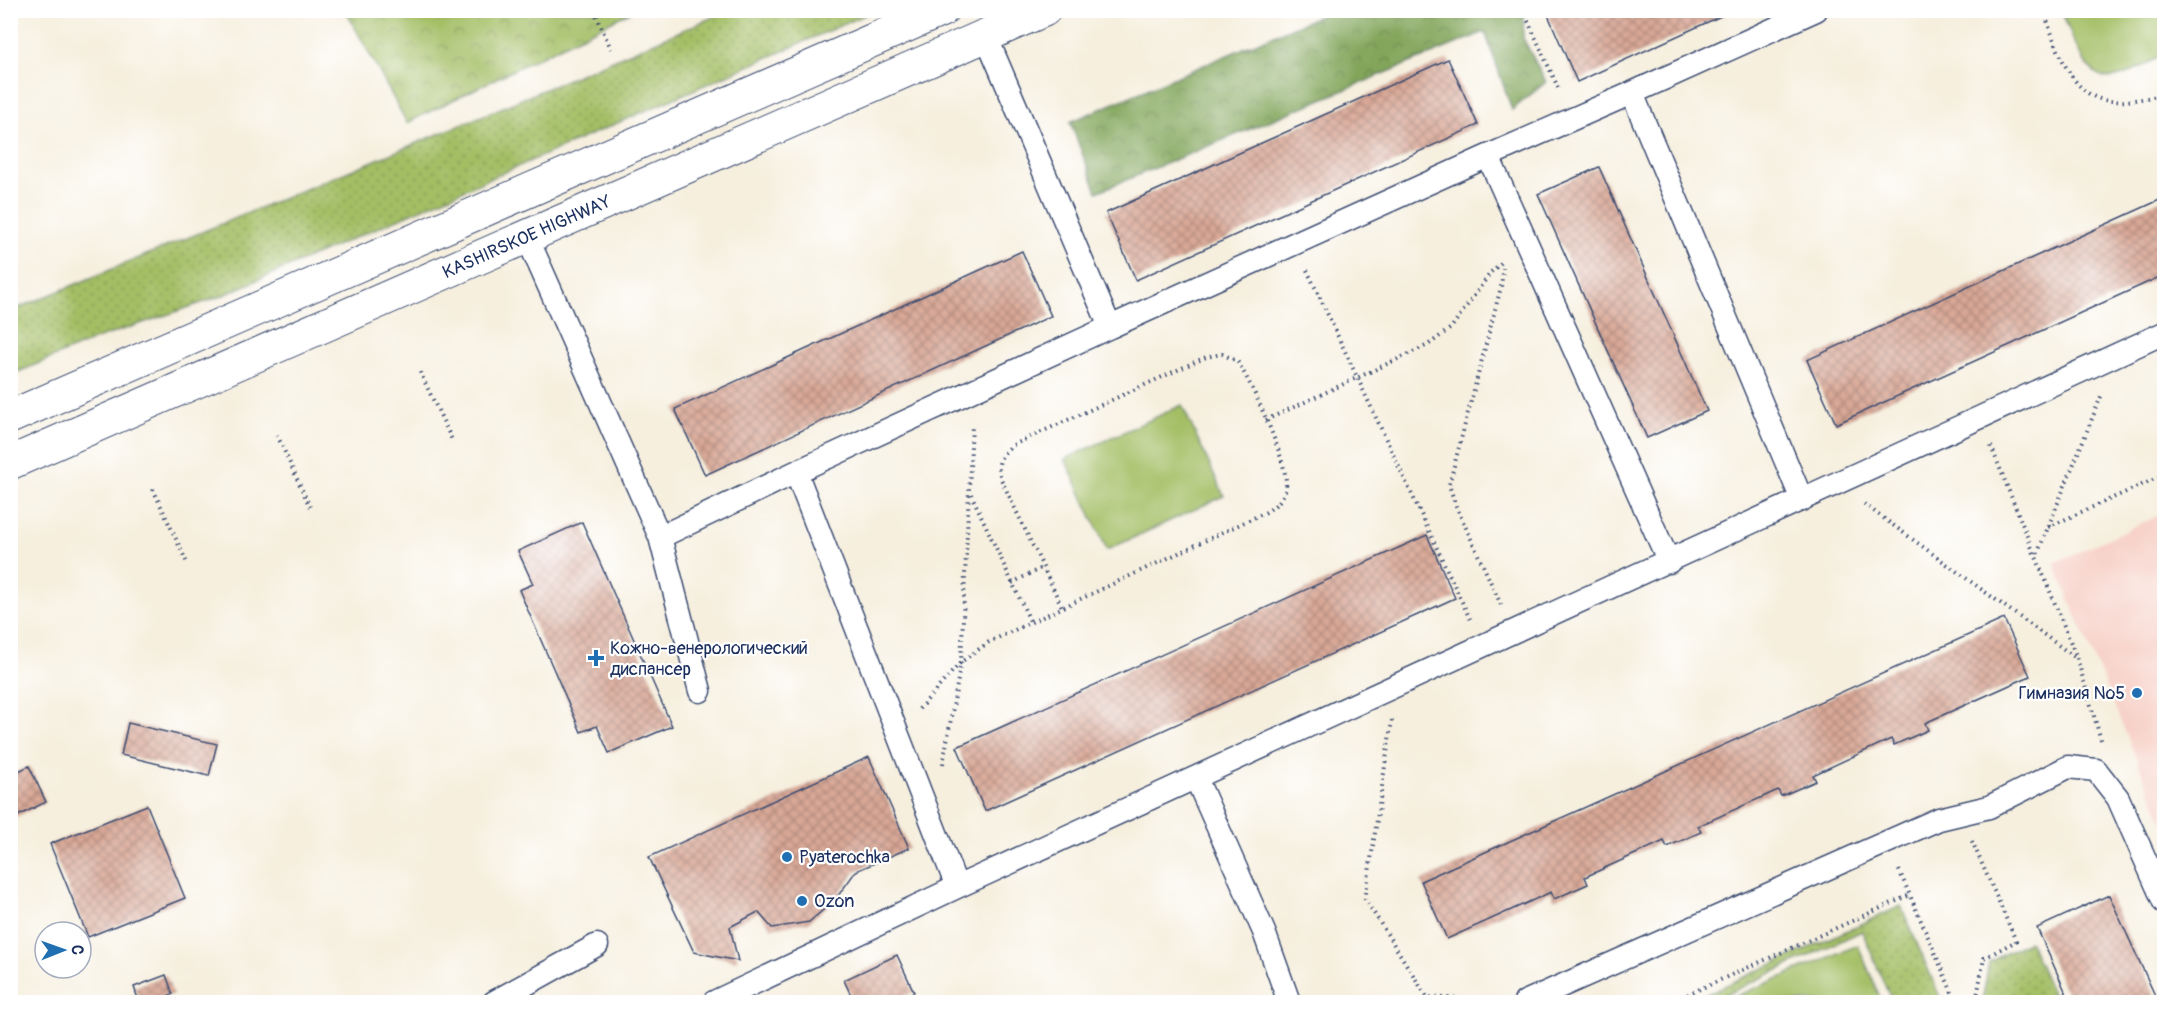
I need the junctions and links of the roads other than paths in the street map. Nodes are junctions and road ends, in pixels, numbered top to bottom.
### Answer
1 (942, 10) edge
2 (1044, 10) edge
3 (1816, 10) edge
4 (986, 36) junction
5 (1632, 93) junction
6 (1488, 156) junction
7 (527, 237) junction
8 (1110, 327) junction
9 (2164, 333) edge
10 (10, 417) edge
11 (10, 463) edge
12 (796, 472) junction
13 (1802, 500) junction
14 (660, 537) junction
15 (1669, 562) junction
16 (700, 691) dead end
17 (1196, 778) junction
18 (957, 887) junction
19 (2164, 902) edge
20 (597, 945) dead end
21 (494, 1002) edge
22 (714, 1002) edge
23 (1289, 1002) edge
24 (1514, 1002) edge

1 - 10 main road
2 - 4 main road, KASHIRSKOE HIGHWAY
3 - 5 lane
4 - 7 main road, KASHIRSKOE HIGHWAY
4 - 8 lane
5 - 6 lane
5 - 13 lane
6 - 8 lane
6 - 15 lane
7 - 11 main road, KASHIRSKOE HIGHWAY
7 - 14 lane
8 - 12 lane
9 - 13 lane
12 - 14 lane
12 - 18 lane
13 - 15 lane
14 - 16 lane
15 - 17 lane
17 - 18 lane
17 - 23 lane
18 - 22 lane
19 - 24 lane
20 - 21 lane

